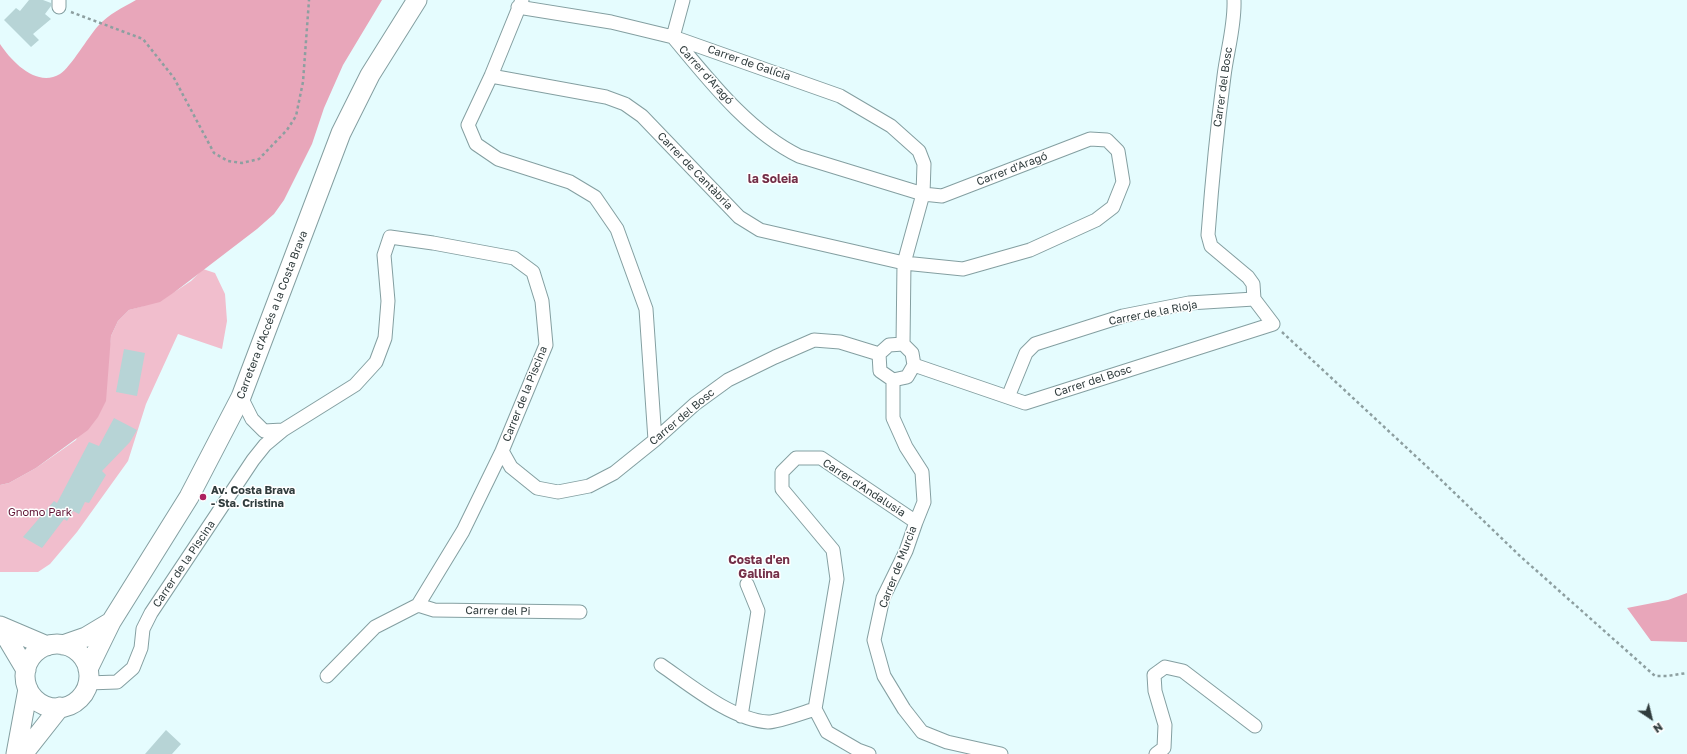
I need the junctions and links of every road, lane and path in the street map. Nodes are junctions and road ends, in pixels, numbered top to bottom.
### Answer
1 (309, 0) edge
2 (417, 0) edge
3 (683, 0) edge
4 (1234, 0) edge
5 (59, 4) edge
6 (520, 4) edge
7 (673, 37) junction
8 (491, 76) junction
9 (923, 194) junction
10 (904, 263) junction
11 (1254, 299) junction
12 (1273, 324) junction
13 (903, 344) junction
14 (879, 354) junction
15 (914, 365) junction
16 (893, 380) junction
17 (241, 397) junction
18 (1008, 397) junction
19 (283, 430) junction
20 (655, 440) junction
21 (502, 451) junction
22 (916, 522) junction
23 (747, 584) dead end
24 (418, 605) junction
25 (580, 612) dead end
26 (111, 622) junction
27 (0, 626) edge
28 (55, 646) junction
29 (661, 665) dead end
30 (26, 670) junction
31 (1687, 673) edge
32 (88, 676) junction
33 (327, 676) dead end
34 (28, 689) junction
35 (60, 707) junction
36 (816, 709) junction
37 (740, 716) junction
38 (1255, 726) dead end
39 (16, 754) edge
40 (23, 754) edge
41 (869, 754) edge
42 (1001, 754) edge
43 (1156, 754) edge

1 - 5 path
2 - 17 main road, Carretera d'Accés a la Costa Brava
3 - 7 street
4 - 11 street, Carrer del Bosc
6 - 7 street, Carrer de Galícia
6 - 8 street
7 - 9 street, Carrer d'Aragó
7 - 9 street, Carrer de Galícia
8 - 10 street, Carrer de Cantàbria
8 - 20 street
9 - 10 street, Carrer de Galícia
9 - 10 street, Carrer d'Aragó
10 - 13 street, Carrer de Galícia
11 - 12 street
11 - 18 street, Carrer de la Rioja
12 - 18 street, Carrer del Bosc
12 - 31 path
13 - 14 street
13 - 15 street
14 - 16 street
14 - 20 street, Carrer del Bosc
15 - 16 street
15 - 18 street, Carrer del Bosc
16 - 22 street, Carrer d'Andalusia
17 - 19 street
17 - 26 main road, Carretera d'Accés a la Costa Brava
19 - 21 street, Carrer de la Piscina
19 - 32 street, Carrer de la Piscina
20 - 21 street, Carrer del Bosc
21 - 24 street, Carrer de la Piscina
22 - 36 street, Carrer d'Andalusia
22 - 42 street, Carrer de Murcia
23 - 37 street
24 - 25 street, Carrer del Pi
24 - 33 street
26 - 28 main road
26 - 32 main road, Carretera d'Accés a la Costa Brava
27 - 28 main road
27 - 30 main road
28 - 30 main road
28 - 32 main road
29 - 37 street
30 - 34 main road
32 - 35 main road
34 - 35 main road
34 - 39 main road
35 - 40 main road
36 - 37 street
36 - 41 street
38 - 43 street

